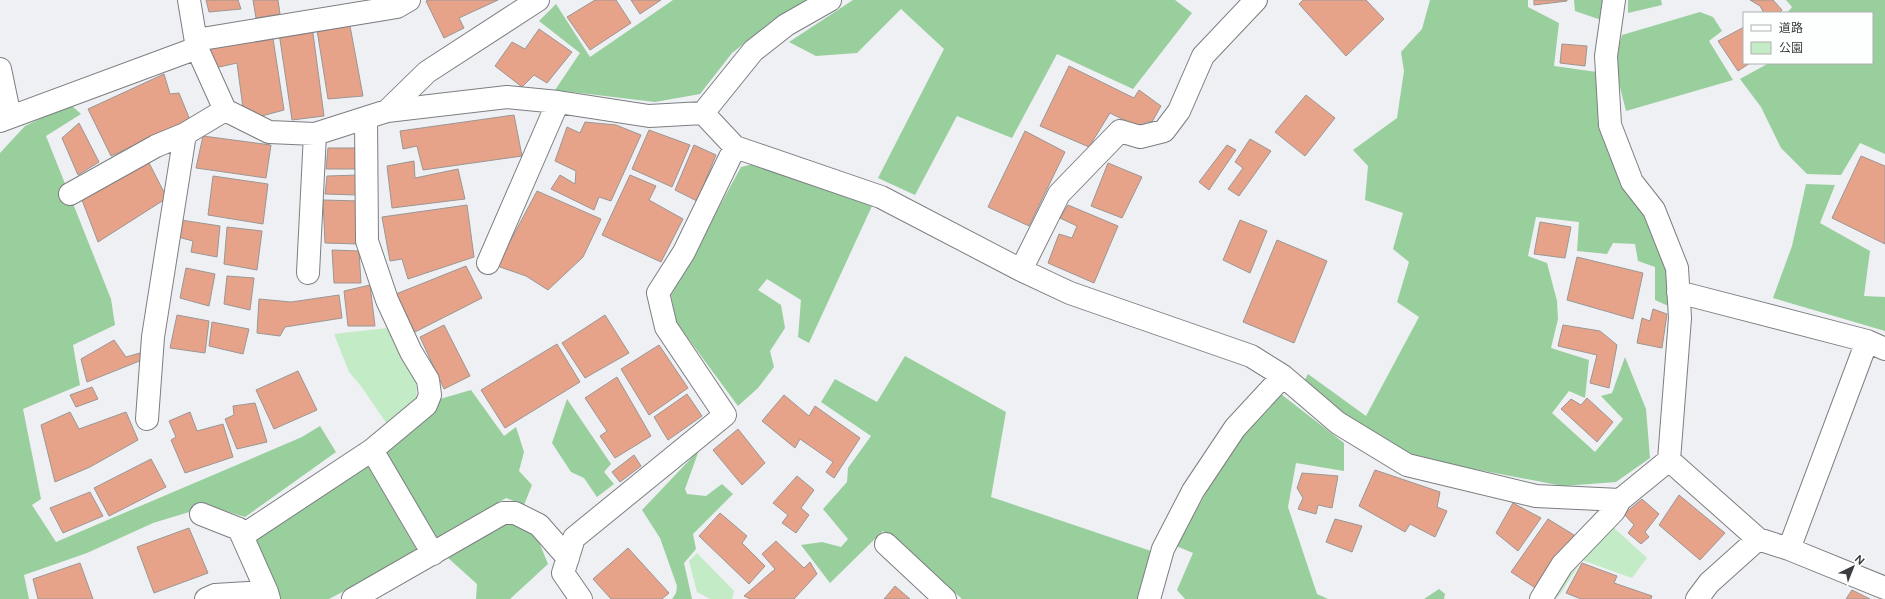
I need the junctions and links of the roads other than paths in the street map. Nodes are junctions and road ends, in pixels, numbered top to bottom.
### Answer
1 (190, 0) edge
2 (409, 0) edge
3 (538, 0) edge
4 (830, 0) edge
5 (1256, 0) edge
6 (1614, 0) edge
7 (197, 44) junction
8 (0, 69) edge
9 (558, 102) junction
10 (225, 110) junction
11 (387, 111) junction
12 (703, 112) junction
13 (366, 118) junction
14 (5, 119) edge
15 (185, 134) junction
16 (315, 134) junction
17 (735, 148) junction
18 (70, 194) dead end
19 (488, 263) dead end
20 (1021, 270) junction
21 (308, 273) dead end
22 (1678, 292) junction
23 (1876, 345) edge
24 (1283, 376) junction
25 (147, 419) dead end
26 (372, 450) junction
27 (1669, 460) junction
28 (1620, 500) junction
29 (201, 514) dead end
30 (242, 536) junction
31 (1758, 539) junction
32 (886, 544) dead end
33 (1789, 549) junction
34 (433, 554) junction
35 (568, 558) junction
36 (1885, 588) edge
37 (268, 596) edge
38 (206, 599) edge
39 (354, 599) edge
40 (581, 599) edge
41 (945, 599) edge
42 (1149, 599) edge
43 (1541, 599) edge
44 (1697, 599) edge

1 - 7 street
2 - 7 street
3 - 11 street
4 - 12 street
5 - 20 street
6 - 22 street
7 - 10 street
7 - 14 street
8 - 14 street
9 - 11 street
9 - 12 street
9 - 19 street
10 - 15 street
10 - 16 street
11 - 13 street
12 - 17 street
13 - 16 street
13 - 26 street
15 - 18 street
15 - 25 street
16 - 21 street
17 - 20 street
17 - 35 street
20 - 24 street
22 - 23 street
22 - 27 street
23 - 33 street
24 - 28 street
24 - 42 street
26 - 30 street
26 - 34 street
27 - 28 street
27 - 31 street
28 - 43 street
29 - 30 street
30 - 37 street
31 - 33 street
31 - 44 street
32 - 41 street
33 - 36 street
34 - 35 street
34 - 39 street
35 - 40 street
37 - 38 street

